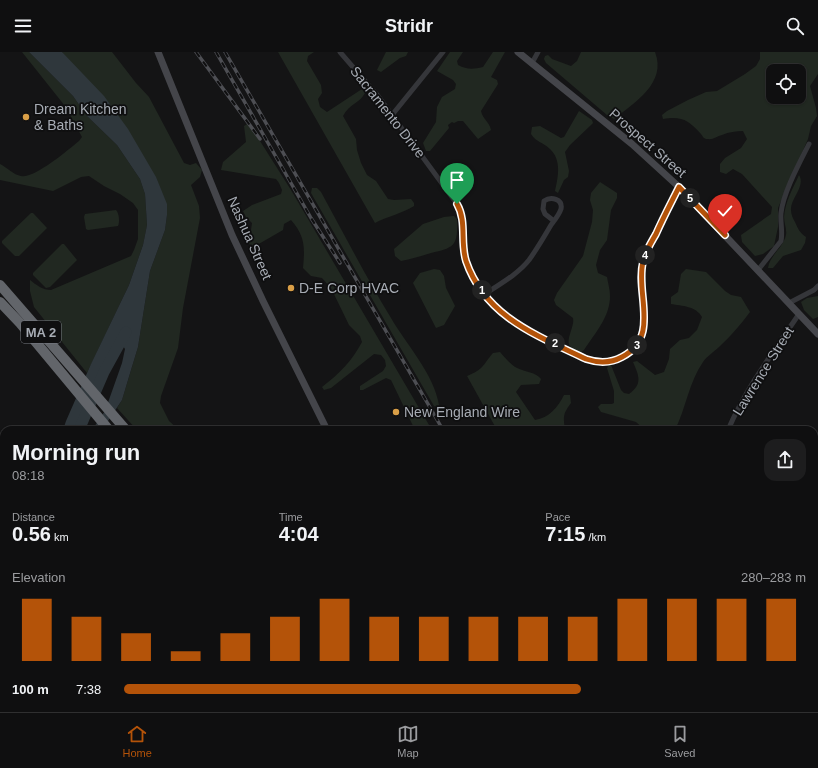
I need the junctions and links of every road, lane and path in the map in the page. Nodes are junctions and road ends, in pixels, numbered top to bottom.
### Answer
1 (158, 52) edge
2 (340, 52) edge
3 (443, 52) edge
4 (518, 52) edge
5 (538, 52) edge
6 (532, 63) junction
7 (392, 115) junction
8 (809, 144) dead end
9 (679, 187) junction
10 (554, 220) junction
11 (758, 270) junction
12 (0, 285) edge
13 (818, 286) edge
14 (485, 294) junction
15 (0, 302) edge
16 (789, 303) junction
17 (799, 314) junction
18 (818, 334) edge
19 (106, 426) edge
20 (123, 426) edge
21 (325, 426) edge
22 (730, 426) edge

1 - 21 main road, Nashua Street
2 - 7 street, Sacramento Drive
3 - 7 street
4 - 6 main road, Prospect Street
5 - 6 street
6 - 9 main road, Prospect Street
7 - 14 street, Sacramento Drive
8 - 11 street
9 - 11 main road, Prospect Street
9 - 14 street, Sacramento Drive
10 - 10 street
10 - 14 street
11 - 16 main road, Prospect Street
12 - 20 highway, MA 2
13 - 16 street
15 - 19 highway, MA 2
16 - 17 main road, Prospect Street
17 - 18 main road, Prospect Street
17 - 22 street, Lawrence Street

